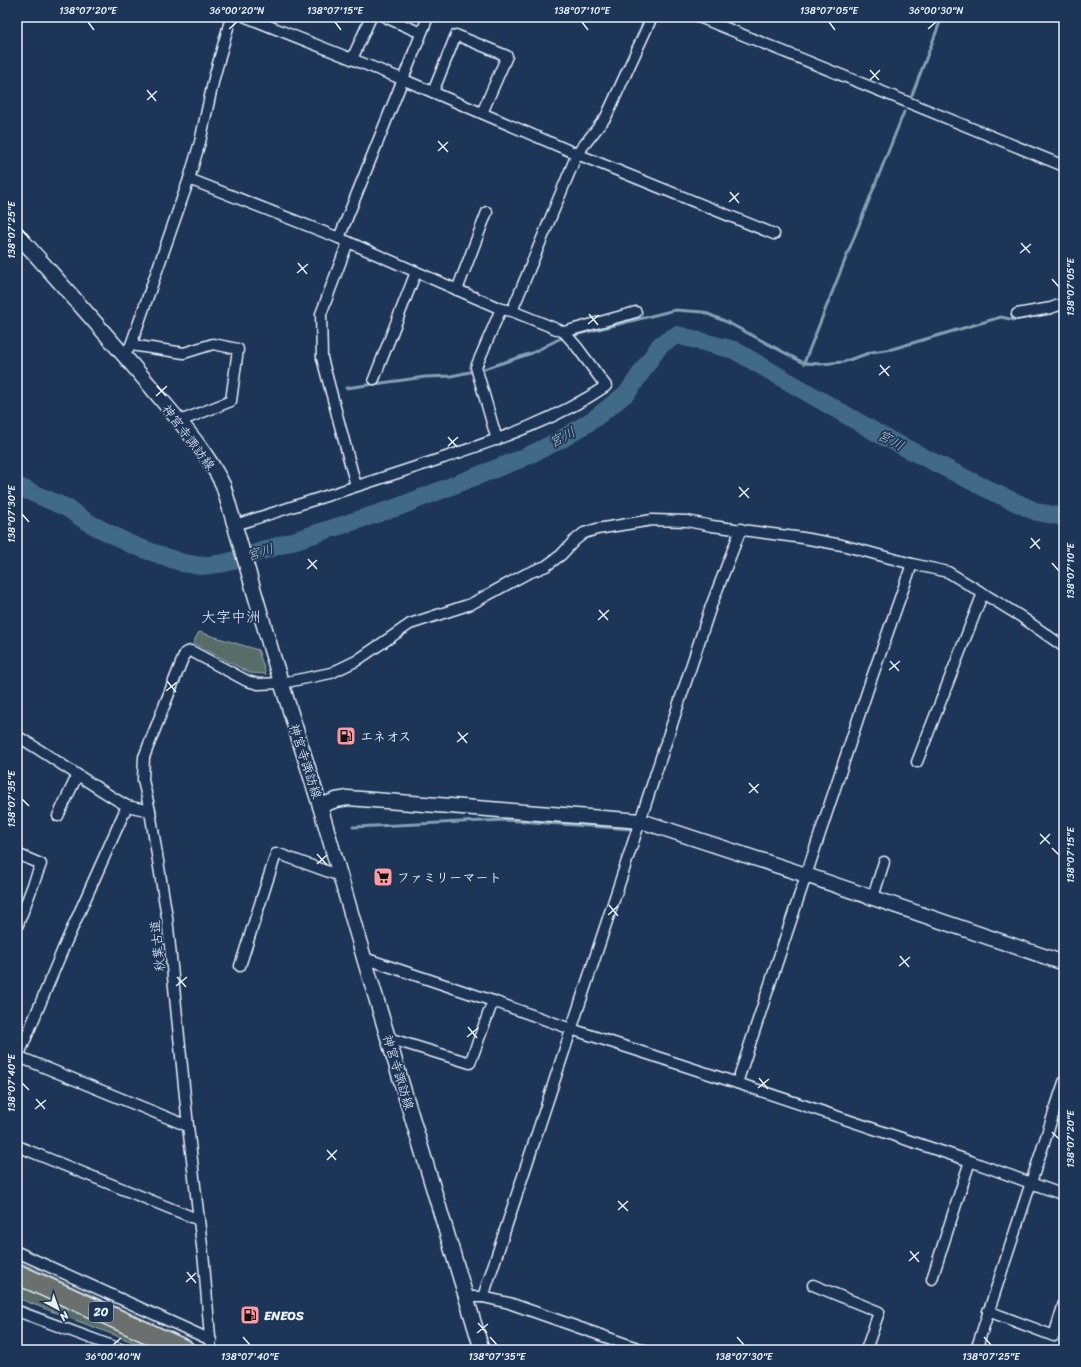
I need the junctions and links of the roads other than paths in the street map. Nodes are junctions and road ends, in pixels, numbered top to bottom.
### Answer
1 (231, 17) edge
2 (246, 17) edge
3 (371, 17) edge
4 (385, 17) edge
5 (428, 17) edge
6 (652, 17) edge
7 (699, 17) edge
8 (421, 33) junction
9 (352, 59) junction
10 (402, 79) junction
11 (433, 92) junction
12 (482, 113) junction
13 (577, 154) junction
14 (1064, 166) edge
15 (189, 179) junction
16 (487, 212) dead end
17 (17, 234) edge
18 (774, 234) dead end
19 (343, 240) junction
20 (416, 272) junction
21 (457, 290) junction
22 (1064, 303) edge
23 (501, 309) junction
24 (512, 310) junction
25 (636, 312) dead end
26 (1017, 314) dead end
27 (564, 332) junction
28 (127, 350) junction
29 (374, 378) dead end
30 (180, 421) junction
31 (496, 440) junction
32 (356, 486) junction
33 (741, 529) junction
34 (236, 531) junction
35 (912, 564) junction
36 (983, 593) junction
37 (1064, 647) edge
38 (282, 683) junction
39 (17, 736) edge
40 (917, 762) dead end
41 (77, 776) junction
42 (127, 806) junction
43 (320, 806) junction
44 (150, 811) junction
45 (58, 816) dead end
46 (641, 820) junction
47 (17, 854) edge
48 (884, 862) dead end
49 (806, 875) junction
50 (340, 876) junction
51 (873, 897) junction
52 (17, 927) edge
53 (364, 958) junction
54 (1064, 963) edge
55 (240, 966) dead end
56 (492, 1001) junction
57 (571, 1029) junction
58 (388, 1038) junction
59 (17, 1056) edge
60 (1064, 1082) edge
61 (737, 1083) junction
62 (188, 1126) junction
63 (17, 1146) edge
64 (970, 1161) junction
65 (1031, 1184) junction
66 (1064, 1195) edge
67 (199, 1220) junction
68 (17, 1252) edge
69 (17, 1274) edge
70 (932, 1279) dead end
71 (814, 1285) dead end
72 (466, 1297) junction
73 (483, 1297) junction
74 (1064, 1303) edge
75 (17, 1311) edge
76 (988, 1311) junction
77 (211, 1345) edge
78 (123, 1350) edge
79 (185, 1350) edge
80 (482, 1350) edge
81 (643, 1350) edge
82 (866, 1350) edge
83 (976, 1350) edge

1 - 15 street
2 - 9 street
3 - 9 street
4 - 8 street
5 - 8 street
6 - 13 street
7 - 14 street
8 - 10 street
9 - 10 street
10 - 11 street
10 - 19 street
11 - 12 street
11 - 12 street
12 - 13 street
13 - 18 street
13 - 24 street
15 - 19 street
15 - 28 street
16 - 21 street
17 - 28 main road, 神宮寺諏訪線
19 - 20 street
19 - 32 street
20 - 21 street
20 - 29 street
21 - 23 street
22 - 26 street
23 - 24 street
23 - 31 street
24 - 27 street
25 - 27 street
27 - 31 street
28 - 30 main road, 神宮寺諏訪線
28 - 30 street
30 - 34 main road, 神宮寺諏訪線
31 - 32 street
32 - 34 street
33 - 35 street
33 - 38 street
33 - 46 street
34 - 38 main road, 神宮寺諏訪線
35 - 36 street
35 - 49 street
36 - 37 street
36 - 40 street
38 - 43 main road, 神宮寺諏訪線
38 - 44 street, 秋葉古道
39 - 41 street
41 - 42 street
41 - 45 street
42 - 44 street
42 - 59 street
43 - 46 main road
43 - 50 main road, 神宮寺諏訪線
44 - 62 street, 秋葉古道
46 - 49 main road
46 - 57 street
47 - 52 street
48 - 51 street
49 - 51 main road
49 - 61 street
50 - 53 main road, 神宮寺諏訪線
50 - 55 street
51 - 54 main road
53 - 56 street
53 - 58 main road, 神宮寺諏訪線
56 - 57 street
56 - 58 street
57 - 61 street
57 - 73 street
58 - 72 main road, 神宮寺諏訪線
59 - 62 street
60 - 65 street
61 - 64 street
62 - 67 street, 秋葉古道
63 - 67 street
64 - 65 street
64 - 70 street
65 - 66 street
65 - 76 street
67 - 77 street, 秋葉古道
68 - 77 street
69 - 79 highway, 20
71 - 82 street
72 - 73 street
72 - 80 main road, 神宮寺諏訪線
73 - 81 street
74 - 76 street
75 - 78 street
76 - 83 street

